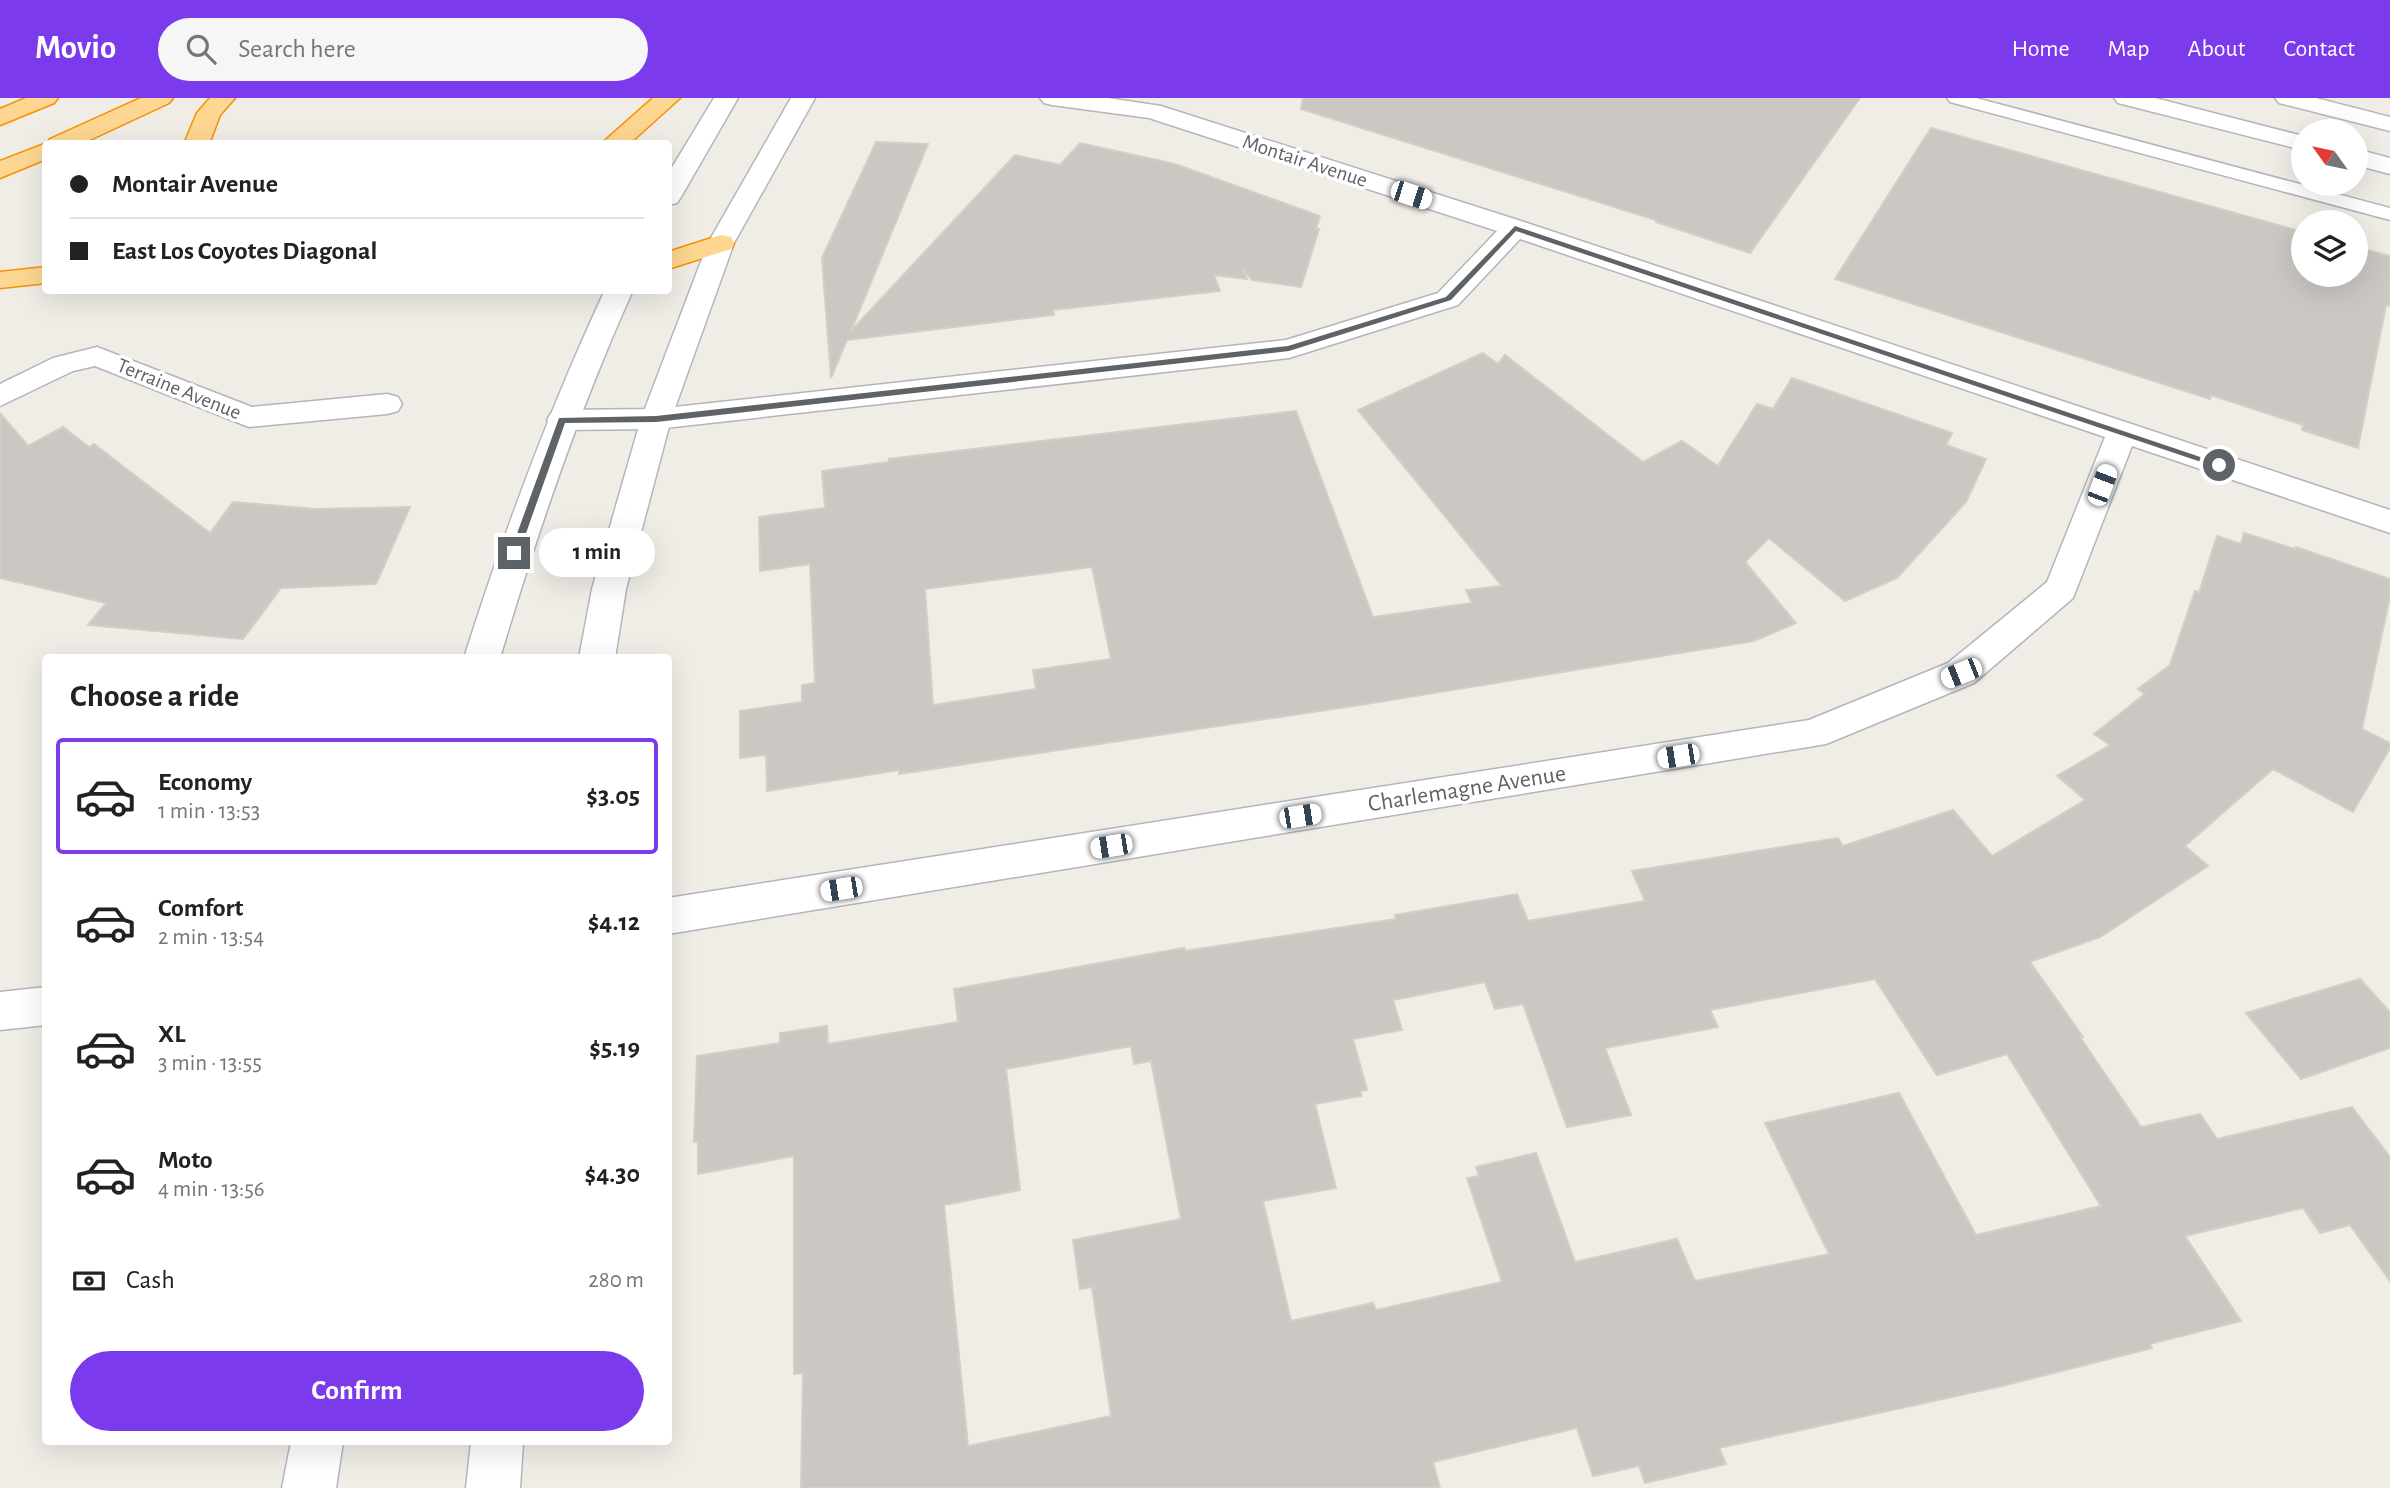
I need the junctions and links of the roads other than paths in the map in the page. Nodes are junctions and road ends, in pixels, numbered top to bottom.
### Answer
1 (46, 98) edge
2 (161, 98) edge
3 (223, 98) edge
4 (668, 98) edge
5 (726, 98) edge
6 (803, 98) edge
7 (1052, 98) edge
8 (1956, 98) edge
9 (2126, 98) edge
10 (2287, 98) edge
11 (0, 118) edge
12 (2390, 124) edge
13 (68, 140) edge
14 (198, 140) edge
15 (618, 140) edge
16 (2291, 141) edge
17 (42, 151) edge
18 (2368, 160) edge
19 (2390, 166) edge
20 (0, 170) edge
21 (672, 190) edge
22 (2390, 214) edge
23 (1515, 228) junction
24 (720, 243) junction
25 (672, 260) edge
26 (42, 275) edge
27 (0, 280) edge
28 (617, 294) edge
29 (0, 396) edge
30 (387, 404) dead end
31 (656, 419) junction
32 (562, 420) junction
33 (2122, 432) junction
34 (2390, 522) edge
35 (483, 654) edge
36 (598, 654) edge
37 (672, 915) edge
38 (42, 1006) edge
39 (0, 1011) edge
40 (316, 1445) edge
41 (497, 1445) edge
42 (309, 1488) edge
43 (493, 1488) edge

1 - 11 highway
2 - 13 highway
3 - 14 highway
4 - 15 highway
5 - 21 street
6 - 24 street
7 - 23 street, Montair Avenue
8 - 22 lane
9 - 16 street
10 - 12 street
17 - 20 highway
18 - 19 street
23 - 31 street
23 - 33 street, Montair Avenue
24 - 25 highway
24 - 31 street
26 - 27 highway
28 - 32 street
29 - 30 street, Terraine Avenue
31 - 32 street
31 - 36 street
32 - 35 street
33 - 34 street, Montair Avenue
33 - 37 street, Charlemagne Avenue
38 - 39 street
40 - 42 street
41 - 43 street

